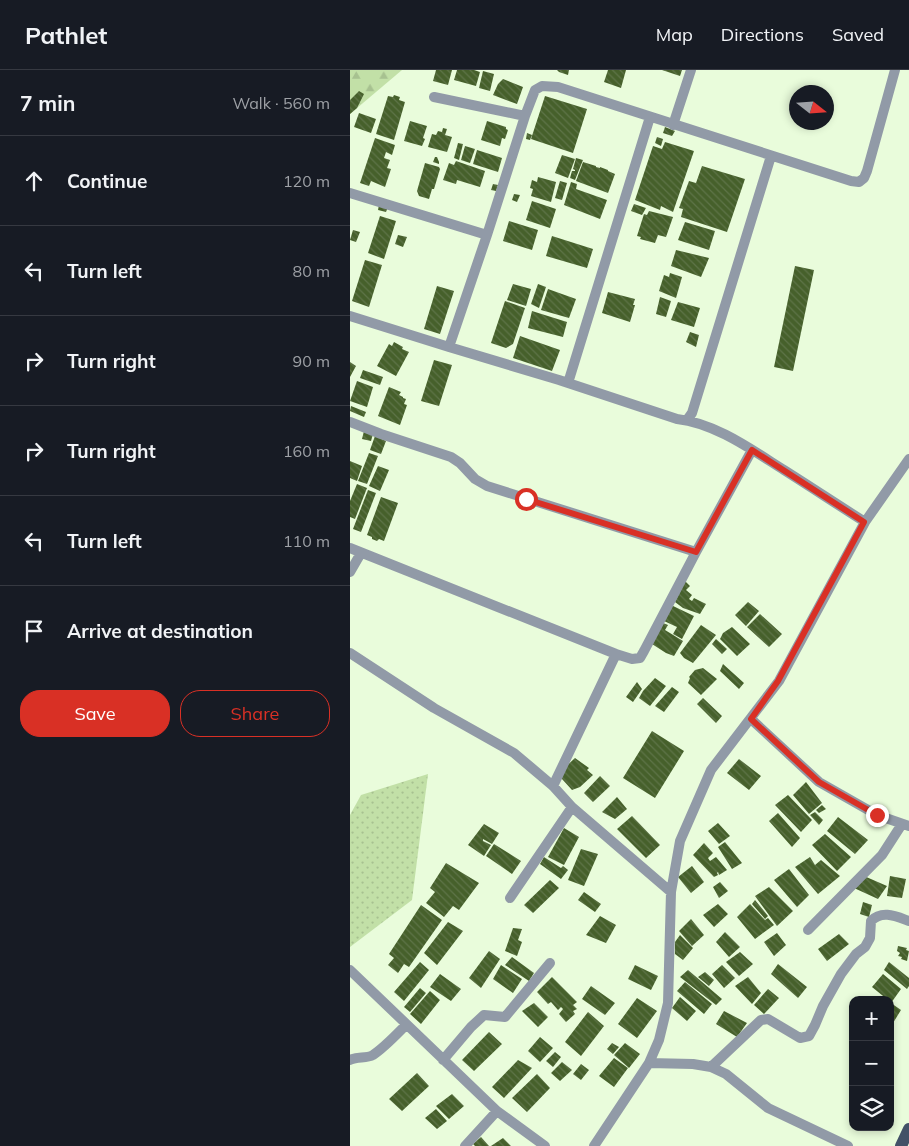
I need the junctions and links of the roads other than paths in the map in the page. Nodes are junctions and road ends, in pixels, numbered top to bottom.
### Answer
1 (691, 70) edge
2 (895, 70) edge
3 (434, 96) dead end
4 (525, 116) junction
5 (650, 117) junction
6 (673, 125) junction
7 (771, 156) junction
8 (350, 193) edge
9 (487, 235) junction
10 (350, 316) edge
11 (449, 347) junction
12 (568, 383) junction
13 (687, 420) junction
14 (350, 422) edge
15 (752, 450) junction
16 (909, 459) edge
17 (864, 522) junction
18 (350, 548) edge
19 (696, 552) junction
20 (361, 553) junction
21 (350, 572) edge
22 (350, 653) edge
23 (616, 654) junction
24 (751, 719) junction
25 (552, 786) junction
26 (572, 807) junction
27 (905, 825) edge
28 (671, 892) junction
29 (510, 898) dead end
30 (909, 921) edge
31 (808, 930) dead end
32 (550, 963) dead end
33 (350, 970) edge
34 (406, 1025) junction
35 (350, 1060) edge
36 (443, 1060) junction
37 (650, 1062) junction
38 (711, 1067) junction
39 (497, 1111) junction
40 (909, 1129) edge
41 (465, 1146) edge
42 (546, 1146) edge
43 (594, 1146) edge
44 (848, 1146) edge
45 (901, 1146) edge

1 - 6 street
2 - 7 street
3 - 4 street
4 - 5 street
4 - 9 street
5 - 6 street
5 - 12 street
6 - 7 street
7 - 13 street
8 - 9 street
9 - 11 street
10 - 11 street
11 - 12 street
12 - 13 street
13 - 15 street
14 - 19 street
15 - 17 street
15 - 19 street
16 - 17 street
17 - 24 street
18 - 20 street
19 - 23 street
20 - 21 street
20 - 23 street
22 - 25 street
23 - 25 street
24 - 27 street
24 - 28 street
25 - 26 street
26 - 28 street
26 - 29 street
27 - 31 street
28 - 37 street
30 - 38 street
32 - 36 street
33 - 34 street
34 - 35 street
34 - 36 street
36 - 39 street
37 - 38 street
37 - 43 street
38 - 44 street
39 - 41 street
39 - 42 street
40 - 45 main road

